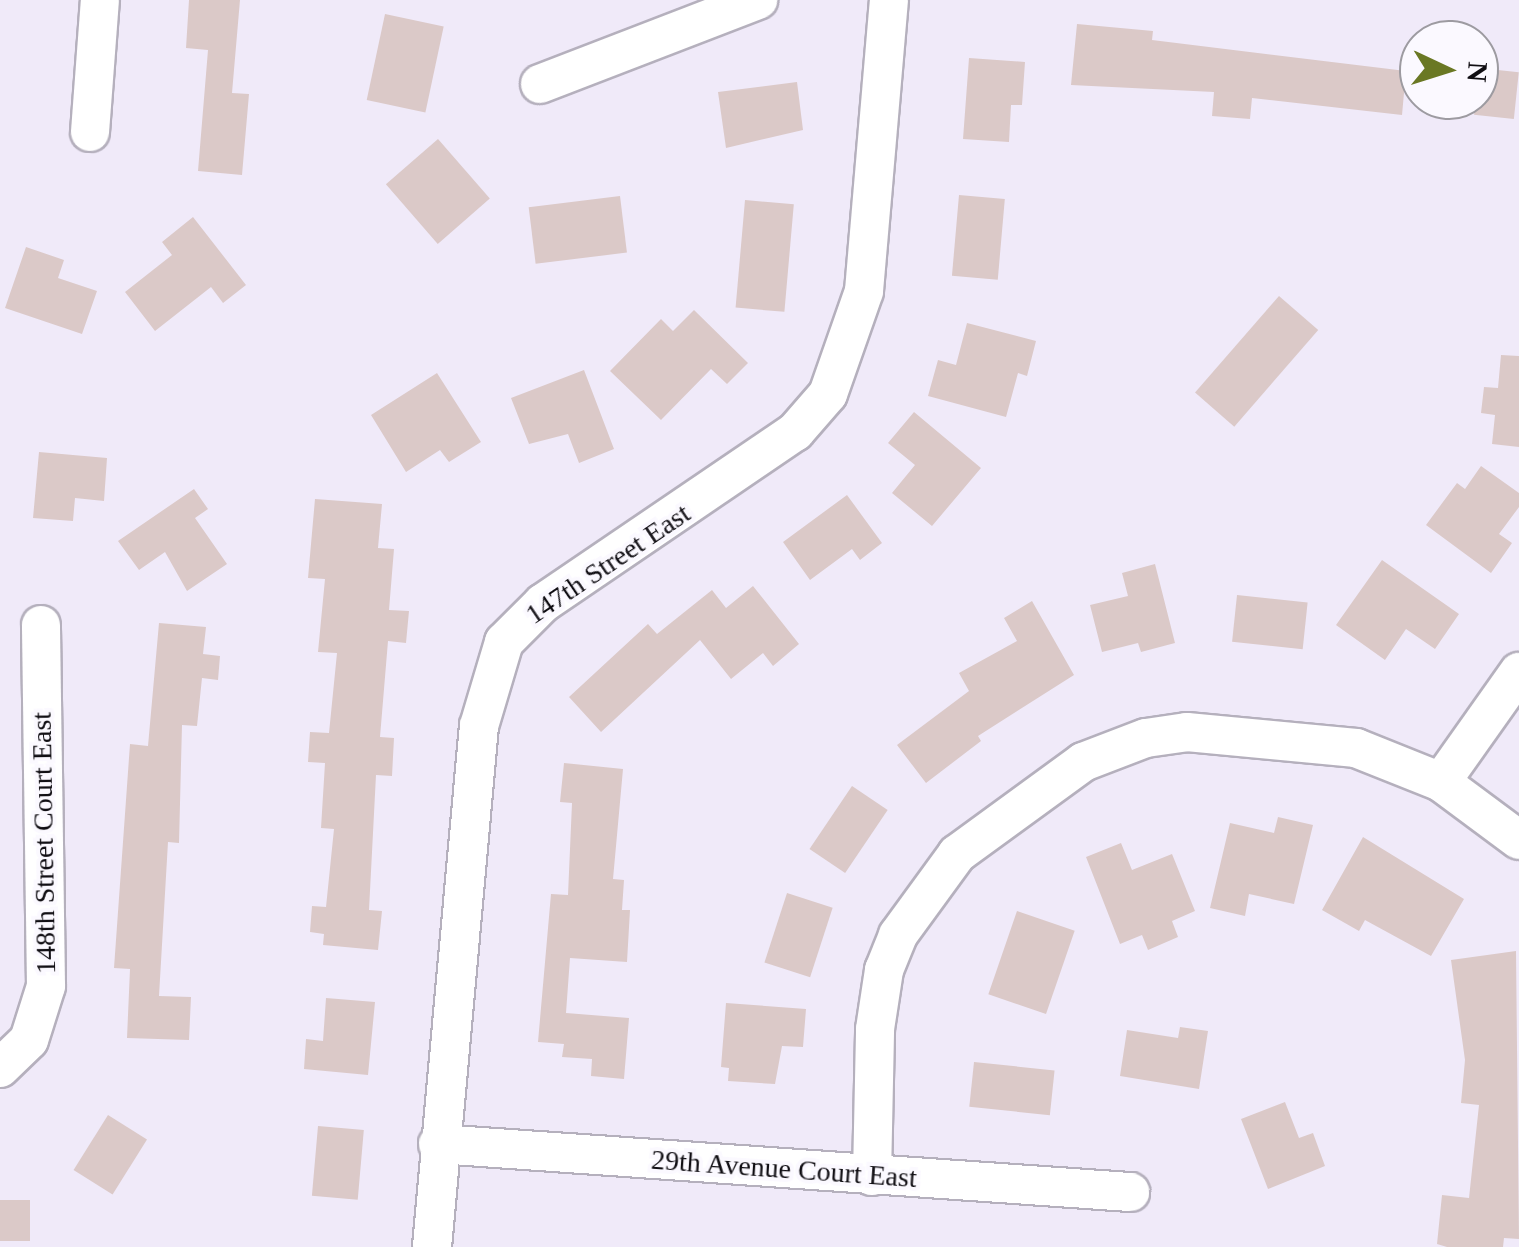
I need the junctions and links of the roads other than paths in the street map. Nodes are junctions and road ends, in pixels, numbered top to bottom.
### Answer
1 (100, 0) edge
2 (758, 0) edge
3 (889, 0) edge
4 (540, 84) dead end
5 (90, 132) dead end
6 (41, 625) dead end
7 (1519, 672) edge
8 (1441, 782) junction
9 (1519, 840) edge
10 (9, 1061) edge
11 (438, 1144) junction
12 (872, 1176) junction
13 (1130, 1192) dead end
14 (432, 1247) edge

1 - 5 street
2 - 4 street
3 - 11 street, 147th Street East
6 - 10 street, 148th Street Court East
7 - 8 street
8 - 9 street
8 - 12 street
11 - 12 street, 29th Avenue Court East
11 - 14 street, 147th Street East
12 - 13 street, 29th Avenue Court East

